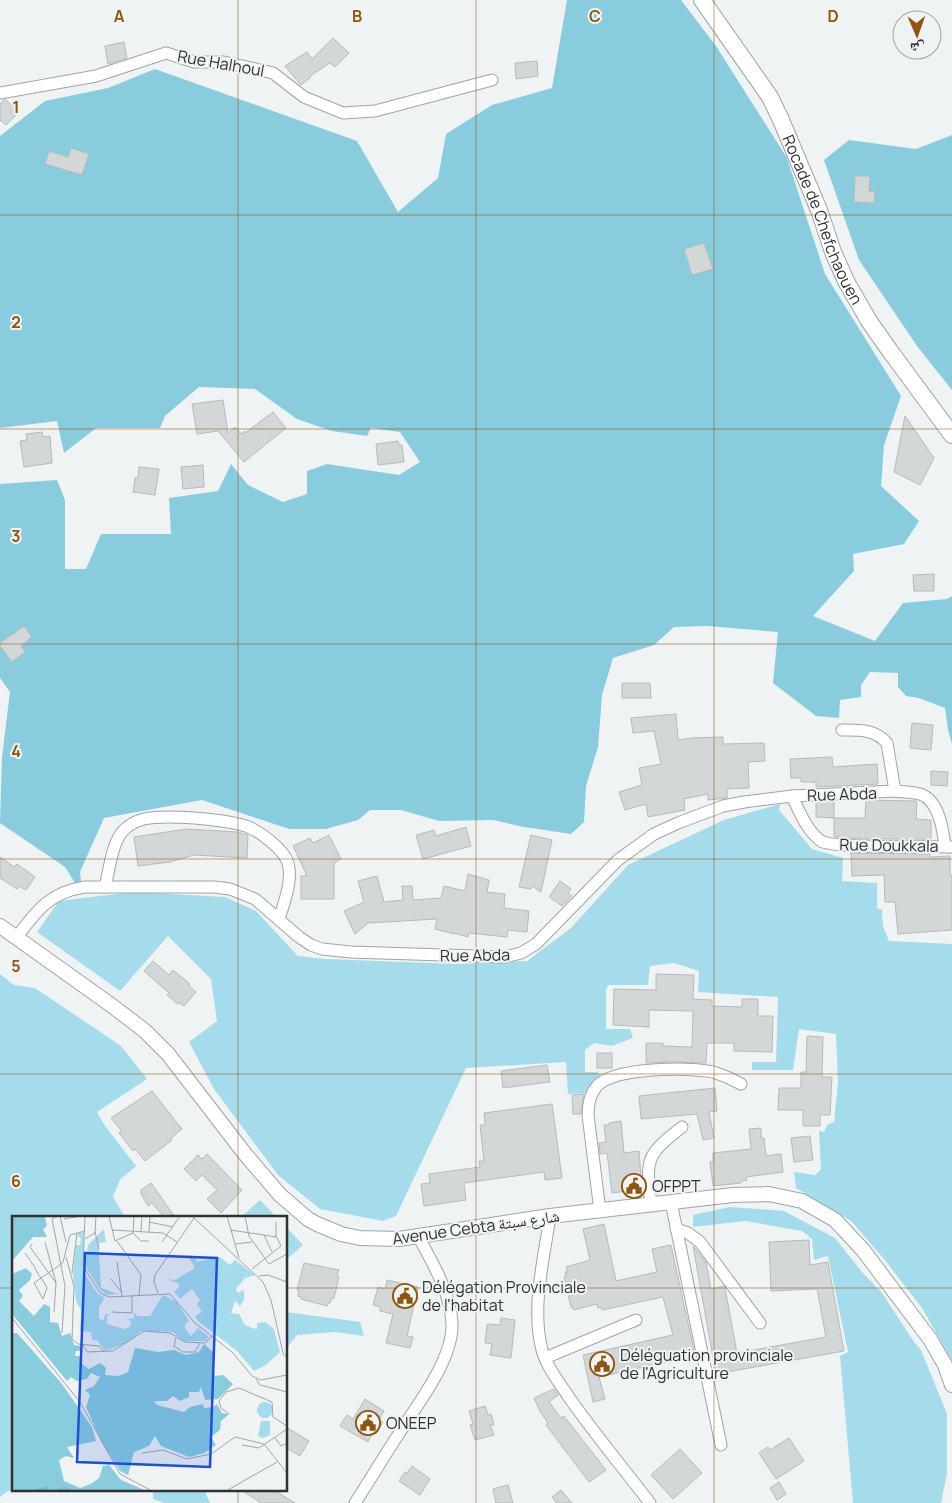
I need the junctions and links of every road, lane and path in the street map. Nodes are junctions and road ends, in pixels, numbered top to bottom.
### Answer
1 (702, 0) edge
2 (492, 80) dead end
3 (0, 93) edge
4 (952, 435) edge
5 (842, 730) dead end
6 (895, 792) junction
7 (792, 796) junction
8 (948, 847) edge
9 (105, 887) junction
10 (279, 919) junction
11 (0, 926) edge
12 (16, 938) junction
13 (741, 1084) dead end
14 (682, 1127) dead end
15 (671, 1202) junction
16 (651, 1205) junction
17 (600, 1211) junction
18 (550, 1216) junction
19 (676, 1228) junction
20 (418, 1236) junction
21 (636, 1320) dead end
22 (760, 1323) dead end
23 (545, 1358) junction
24 (952, 1385) edge
25 (721, 1445) dead end
26 (356, 1503) edge
27 (650, 1503) edge

1 - 4 main road, Rocade de Chefchaouen
2 - 3 street, Rue Halhoul
5 - 6 street
6 - 7 street, Rue Abda
6 - 8 street, Rue Abda
7 - 8 street, Rue Doukkala
7 - 10 street, Rue Abda
9 - 10 street, Rue Abda
9 - 10 street
9 - 12 street, Rue Abda
11 - 12 street, Avenue Cebta شارع سبتة
12 - 20 street, Avenue Cebta شارع سبتة
13 - 17 street
14 - 16 street
15 - 16 street, Avenue Cebta شارع سبتة
15 - 19 street
15 - 24 street, Avenue Cebta شارع سبتة
16 - 17 street, Avenue Cebta شارع سبتة
17 - 18 street, Avenue Cebta شارع سبتة
18 - 20 street, Avenue Cebta شارع سبتة
18 - 23 street
19 - 22 street
19 - 25 street
20 - 26 street
21 - 23 street
23 - 27 street

